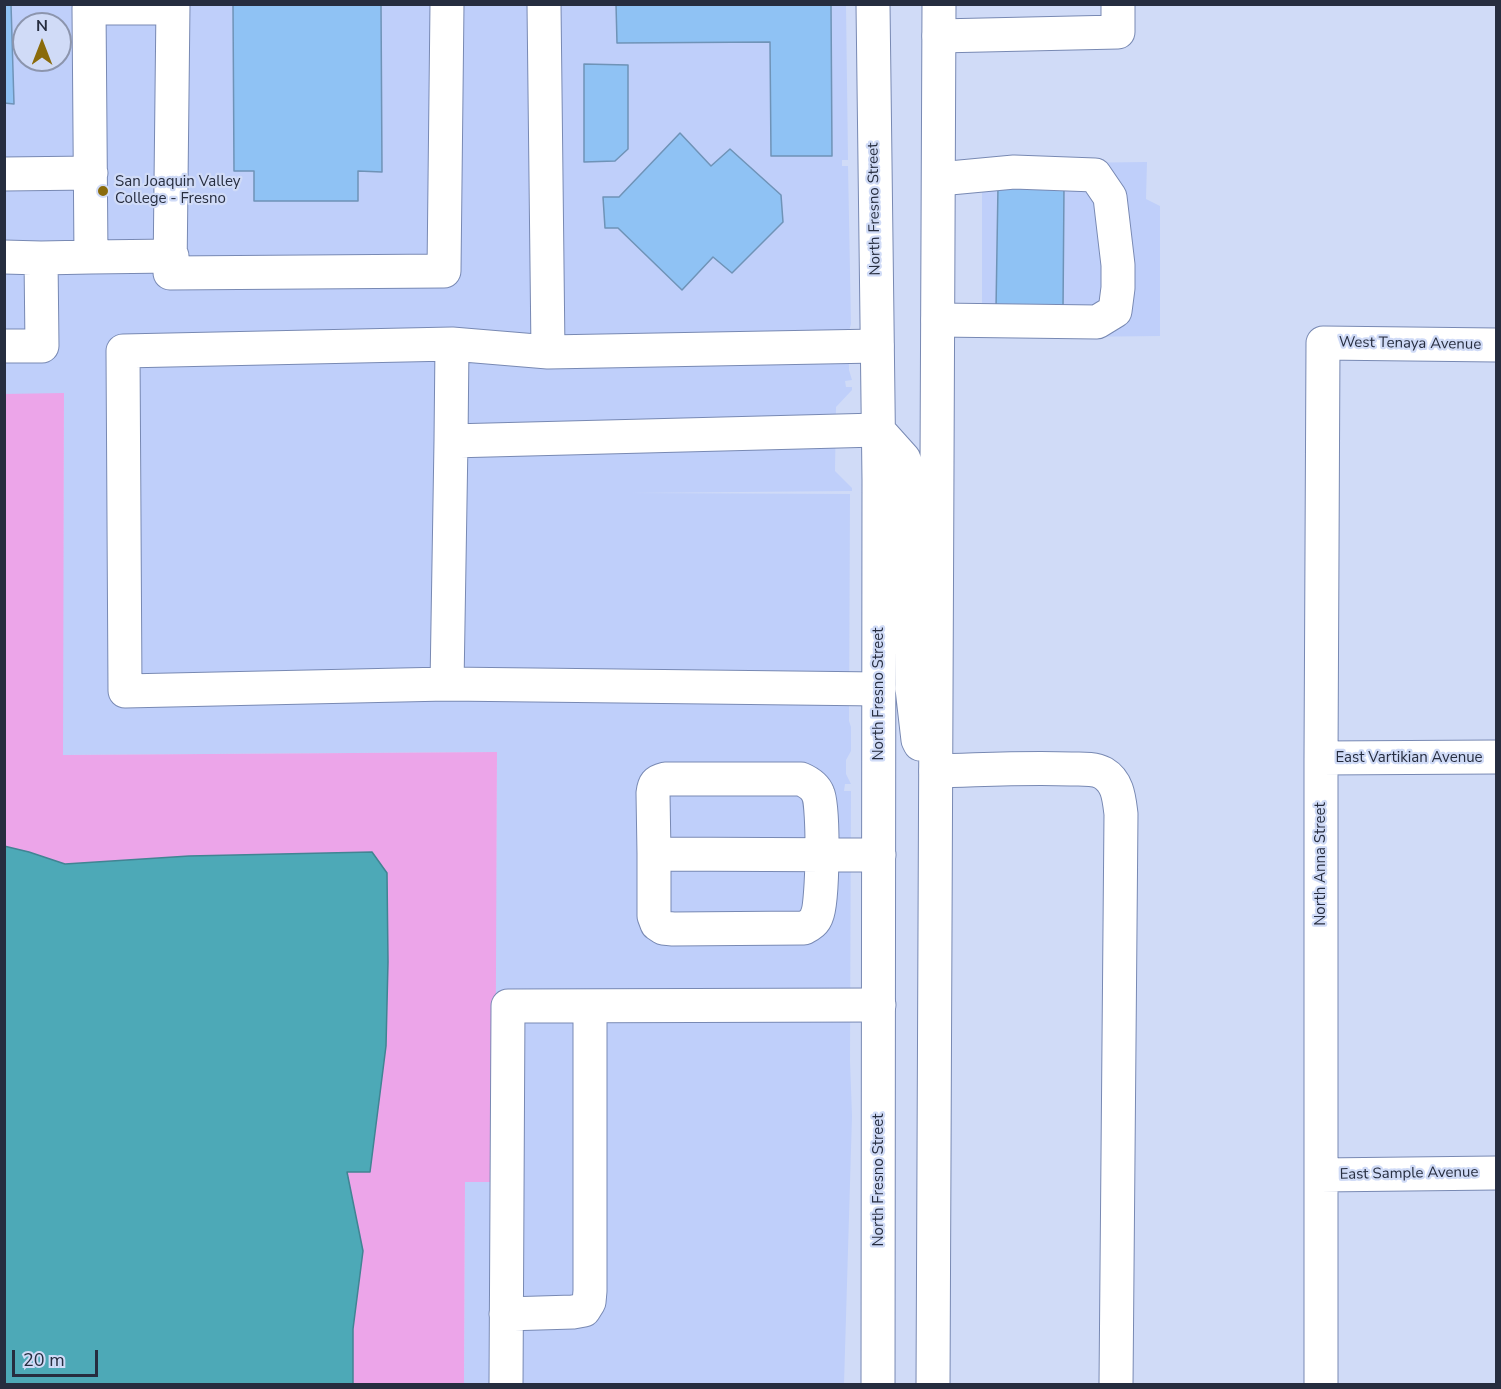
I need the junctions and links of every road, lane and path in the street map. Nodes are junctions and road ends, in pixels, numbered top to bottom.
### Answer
1 (447, 4) edge
2 (544, 4) edge
3 (873, 4) edge
4 (1118, 4) edge
5 (173, 6) edge
6 (939, 20) edge
7 (91, 173) junction
8 (4, 174) edge
9 (939, 179) junction
10 (91, 256) junction
11 (172, 256) junction
12 (4, 257) edge
13 (41, 258) junction
14 (938, 320) junction
15 (1323, 343) joint
16 (452, 344) junction
17 (1497, 345) edge
18 (4, 346) edge
19 (877, 346) junction
20 (548, 352) junction
21 (878, 430) junction
22 (451, 441) junction
23 (447, 684) junction
24 (879, 689) junction
25 (1497, 757) edge
26 (1321, 758) junction
27 (936, 771) junction
28 (654, 854) junction
29 (821, 855) junction
30 (879, 855) junction
31 (879, 1005) junction
32 (590, 1006) junction
33 (1497, 1173) edge
34 (1321, 1175) junction
35 (506, 1314) junction
36 (506, 1384) edge
37 (878, 1384) edge
38 (933, 1384) edge
39 (1116, 1384) edge
40 (1321, 1384) edge

1 - 11 main road
2 - 20 main road
3 - 19 main road, North Fresno Street
4 - 6 main road
5 - 7 main road
5 - 11 main road
6 - 9 main road
7 - 8 main road
7 - 10 main road
9 - 14 main road
9 - 14 main road
10 - 11 main road
10 - 13 main road
12 - 13 main road
13 - 18 main road
14 - 27 main road
15 - 17 main road, West Tenaya Avenue
15 - 26 main road, North Anna Street
16 - 20 main road
16 - 22 main road
16 - 23 main road
19 - 20 main road
19 - 21 main road, North Fresno Street
21 - 22 main road
21 - 24 main road, North Fresno Street
21 - 27 main road
22 - 23 main road
23 - 24 main road
24 - 30 main road, North Fresno Street
25 - 26 main road, East Vartikian Avenue
26 - 34 main road, North Anna Street
27 - 38 main road
27 - 39 main road
28 - 29 main road
28 - 29 main road
28 - 29 main road
29 - 30 main road
30 - 31 main road, North Fresno Street
31 - 32 main road
31 - 37 main road, North Fresno Street
32 - 35 main road
32 - 35 main road
33 - 34 main road, East Sample Avenue
34 - 40 main road, North Anna Street
35 - 36 main road

